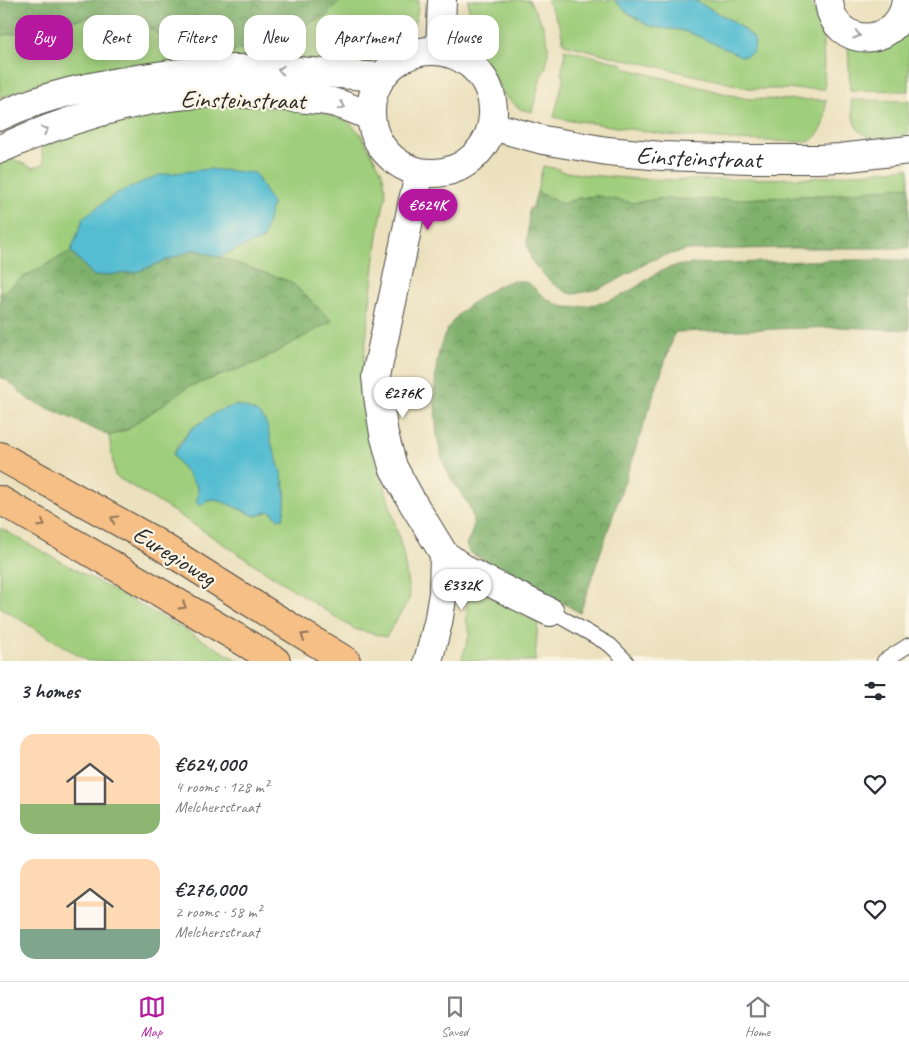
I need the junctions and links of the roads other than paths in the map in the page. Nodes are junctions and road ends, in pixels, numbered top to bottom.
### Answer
1 (442, 0) edge
2 (829, 0) edge
3 (906, 0) edge
4 (441, 15) edge
5 (428, 51) edge
6 (464, 60) edge
7 (382, 77) junction
8 (0, 116) edge
9 (372, 116) junction
10 (492, 126) junction
11 (0, 149) edge
12 (909, 150) edge
13 (420, 173) junction
14 (0, 456) edge
15 (0, 500) edge
16 (444, 554) junction
17 (550, 612) joint
18 (909, 645) edge
19 (276, 661) edge
20 (346, 661) edge
21 (428, 661) edge
22 (626, 661) edge
23 (884, 661) edge

1 - 4 street
2 -> 3 street
5 - 7 street
6 - 10 street
7 -> 8 street, Einsteinstraat
7 - 9 street
11 -> 9 street, Einsteinstraat
9 - 13 street
10 - 12 street, Einsteinstraat
10 - 13 street
13 - 16 street
20 -> 14 main road, Euregioweg
15 -> 19 main road, Euregioweg
16 - 17 street
16 - 21 street
17 - 22 lane
18 - 23 lane

